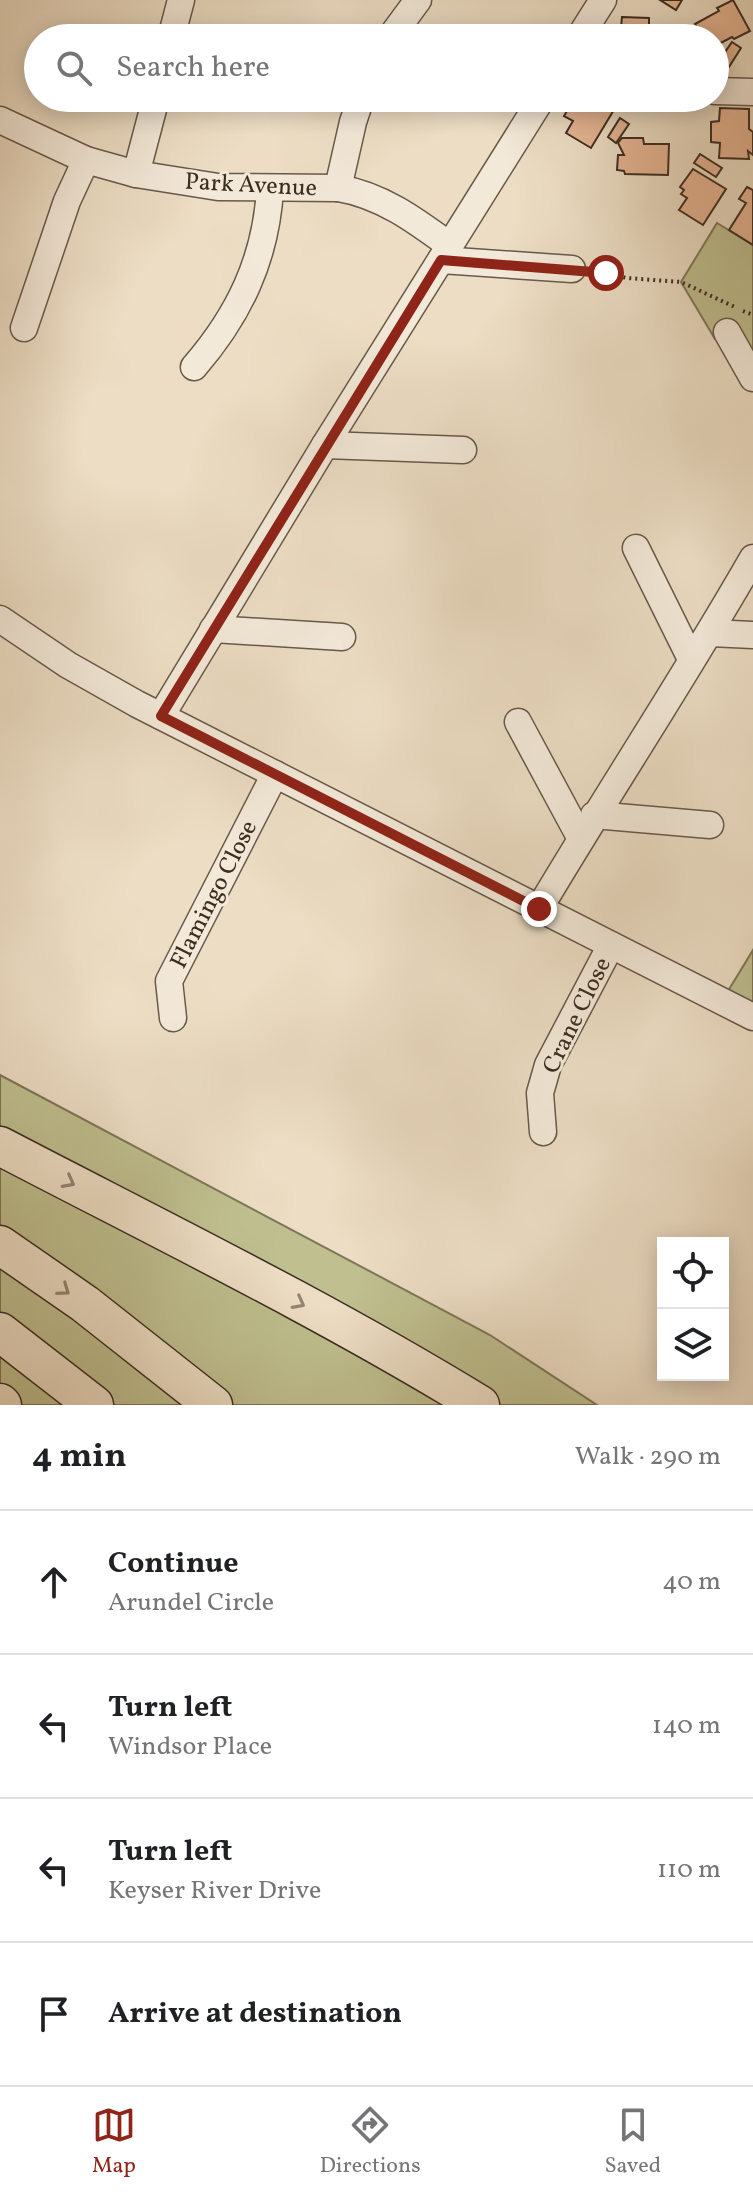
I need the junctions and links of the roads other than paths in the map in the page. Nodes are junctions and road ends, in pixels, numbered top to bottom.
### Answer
1 (181, 0) edge
2 (418, 0) edge
3 (603, 0) edge
4 (175, 24) edge
5 (400, 24) edge
6 (588, 24) edge
7 (729, 91) edge
8 (753, 92) edge
9 (152, 112) edge
10 (356, 112) edge
11 (533, 112) edge
12 (0, 120) edge
13 (86, 160) junction
14 (136, 174) junction
15 (338, 188) junction
16 (270, 189) junction
17 (445, 252) junction
18 (572, 269) road end
19 (24, 328) dead end
20 (727, 332) dead end
21 (194, 367) dead end
22 (753, 378) edge
23 (325, 445) junction
24 (463, 450) dead end
25 (636, 548) dead end
26 (753, 558) edge
27 (0, 620) edge
28 (213, 629) junction
29 (710, 633) junction
30 (753, 635) edge
31 (342, 637) dead end
32 (691, 659) junction
33 (161, 716) junction
34 (518, 722) dead end
35 (275, 774) junction
36 (594, 815) junction
37 (710, 825) dead end
38 (581, 839) junction
39 (539, 909) junction
40 (611, 945) junction
41 (753, 1017) edge
42 (173, 1018) dead end
43 (543, 1132) dead end
44 (0, 1146) edge
45 (0, 1245) edge
46 (0, 1332) edge
47 (94, 1405) edge
48 (213, 1405) edge
49 (480, 1405) edge

1 - 4 street
2 - 5 street
3 - 6 street
7 - 8 street
9 - 14 street
10 - 15 street
11 - 17 street
12 - 13 street, Park Avenue
13 - 14 street, Park Avenue
13 - 19 street
14 - 16 street, Park Avenue
15 - 16 street, Park Avenue
15 - 17 street, Park Avenue
16 - 21 street
17 - 18 street
17 - 23 street
20 - 22 street
23 - 24 street
23 - 28 street
25 - 32 street
26 - 29 street
27 - 33 street
28 - 31 street
28 - 33 street
29 - 30 street
29 - 32 street
32 - 36 street
33 - 35 street
34 - 38 street
35 - 39 street
35 - 42 street, Flamingo Close
36 - 37 street
36 - 38 street
38 - 39 street
39 - 40 street
40 - 41 street
40 - 43 street, Crane Close
44 -> 49 highway
45 -> 48 highway
46 - 47 highway

